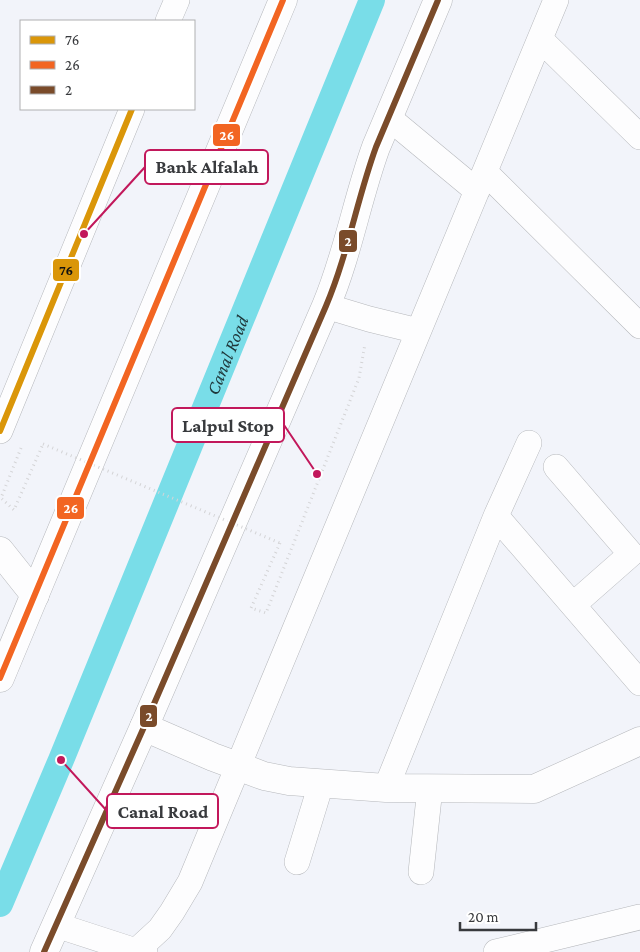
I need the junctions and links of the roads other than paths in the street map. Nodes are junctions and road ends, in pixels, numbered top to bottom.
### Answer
1 (177, 0) edge
2 (284, 0) edge
3 (438, 0) edge
4 (556, 0) edge
5 (168, 20) edge
6 (540, 39) junction
7 (132, 110) edge
8 (389, 118) junction
9 (640, 137) edge
10 (481, 182) junction
11 (326, 306) junction
12 (640, 326) edge
13 (418, 331) junction
14 (0, 431) edge
15 (529, 443) dead end
16 (556, 467) dead end
17 (496, 516) junction
18 (0, 551) edge
19 (35, 595) junction
20 (573, 605) junction
21 (0, 678) edge
22 (640, 683) edge
23 (144, 727) junction
24 (640, 741) edge
25 (238, 767) junction
26 (321, 784) junction
27 (386, 788) junction
28 (430, 788) junction
29 (297, 862) dead end
30 (421, 872) dead end
31 (640, 917) edge
32 (56, 925) junction
33 (44, 952) edge
34 (139, 952) edge
35 (496, 952) edge

1 - 5 street
2 - 19 main road
3 - 8 main road
4 - 6 street
6 - 9 street
6 - 10 street
7 - 14 street
8 - 10 street
8 - 11 main road
10 - 12 street
10 - 13 street
11 - 13 street
11 - 23 main road
13 - 25 street
15 - 17 street
16 - 20 street
17 - 20 street
17 - 27 street
18 - 19 main road
19 - 21 main road
20 - 22 street
23 - 25 main road
23 - 32 main road
24 - 28 main road
25 - 26 main road
25 - 34 street
26 - 27 main road
26 - 29 street
27 - 28 main road
28 - 30 street
31 - 35 street
32 - 33 main road
32 - 34 street

